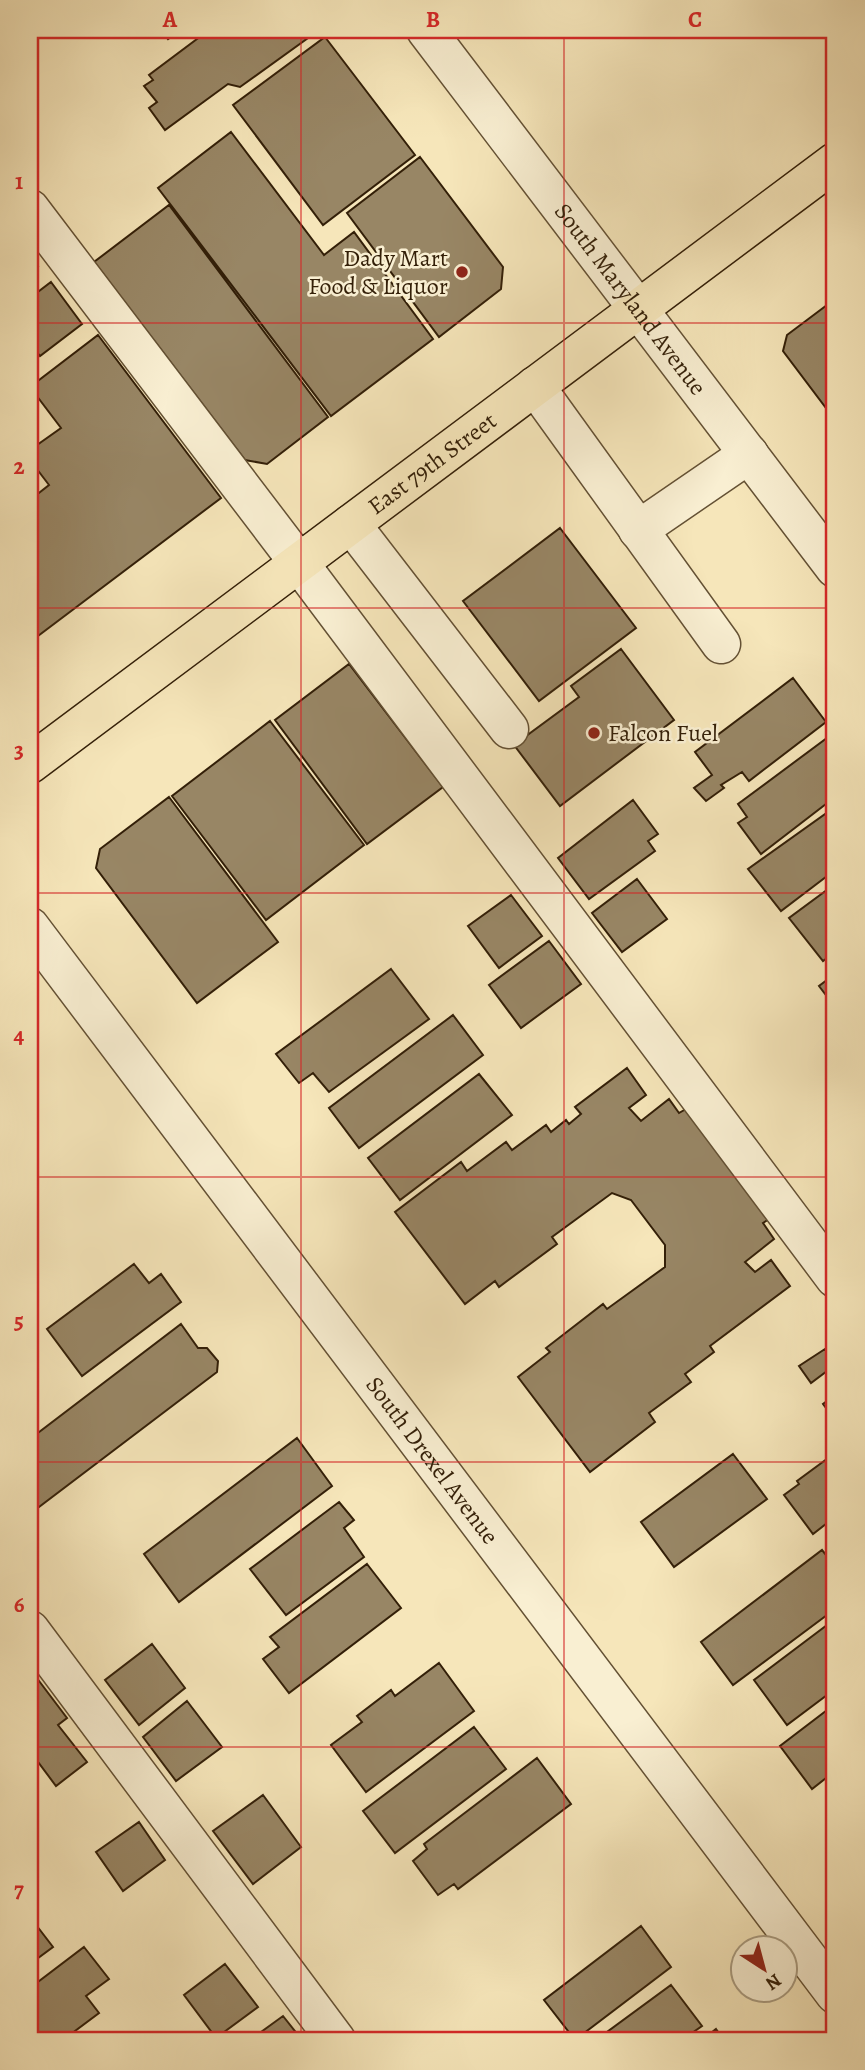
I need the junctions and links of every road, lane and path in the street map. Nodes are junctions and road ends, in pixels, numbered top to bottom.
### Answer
1 (426, 30) edge
2 (835, 162) edge
3 (30, 209) edge
4 (639, 309) junction
5 (535, 386) junction
6 (749, 454) junction
7 (351, 524) junction
8 (638, 530) junction
9 (299, 563) junction
10 (835, 568) edge
11 (721, 644) dead end
12 (509, 729) dead end
13 (30, 764) edge
14 (30, 927) edge
15 (835, 1278) edge
16 (30, 1630) edge
17 (835, 1994) edge
18 (336, 2040) edge

1 - 4 street, South Maryland Avenue
2 - 4 main road, East 79th Street
3 - 9 street
4 - 5 main road, East 79th Street
4 - 6 street, South Maryland Avenue
5 - 7 main road, East 79th Street
5 - 8 street
6 - 8 street
6 - 10 street, South Maryland Avenue
7 - 9 main road, East 79th Street
7 - 12 street
8 - 11 street
9 - 13 main road, East 79th Street
9 - 15 street
14 - 17 street, South Drexel Avenue
16 - 18 street

